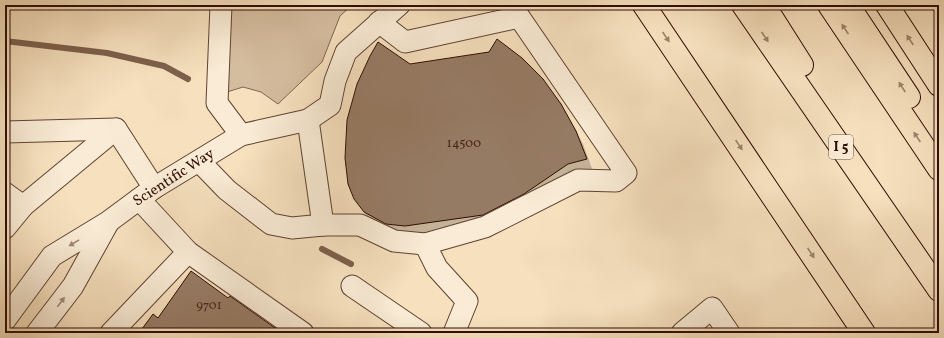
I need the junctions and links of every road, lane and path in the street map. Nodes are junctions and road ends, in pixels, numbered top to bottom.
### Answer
1 (221, 5) edge
2 (399, 5) edge
3 (644, 5) edge
4 (743, 5) edge
5 (764, 5) edge
6 (829, 5) edge
7 (848, 5) edge
8 (887, 5) edge
9 (515, 11) edge
10 (379, 22) junction
11 (939, 85) edge
12 (308, 120) junction
13 (116, 129) junction
14 (5, 132) edge
15 (241, 136) junction
16 (939, 143) edge
17 (199, 161) junction
18 (939, 169) edge
19 (5, 193) edge
20 (147, 193) junction
21 (23, 206) junction
22 (108, 222) junction
23 (323, 225) junction
24 (5, 228) edge
25 (425, 244) junction
26 (188, 252) junction
27 (939, 283) edge
28 (352, 286) dead end
29 (939, 290) edge
30 (5, 320) edge
31 (37, 333) edge
32 (111, 333) edge
33 (303, 333) edge
34 (421, 333) edge
35 (454, 333) edge
36 (682, 333) edge
37 (729, 333) edge
38 (864, 333) edge

1 - 15 street
2 - 10 street
3 -> 38 highway
4 -> 29 highway, I 5
5 - 27 highway
18 -> 6 highway
16 -> 7 highway
11 -> 8 highway
9 - 10 street
9 - 25 street
10 - 12 street
12 - 15 street, Scientific Way
12 - 23 street
13 - 14 street
13 - 20 street
13 - 21 street
15 - 17 street, Scientific Way
17 - 20 street, Scientific Way
17 - 23 street
19 - 21 street
20 - 22 street, Scientific Way
20 - 26 street
21 - 24 street
22 -> 30 street, Scientific Way
31 -> 22 street, Scientific Way
23 - 25 street
25 - 35 street
26 - 32 street
26 - 33 street
28 - 34 street
36 - 37 street

